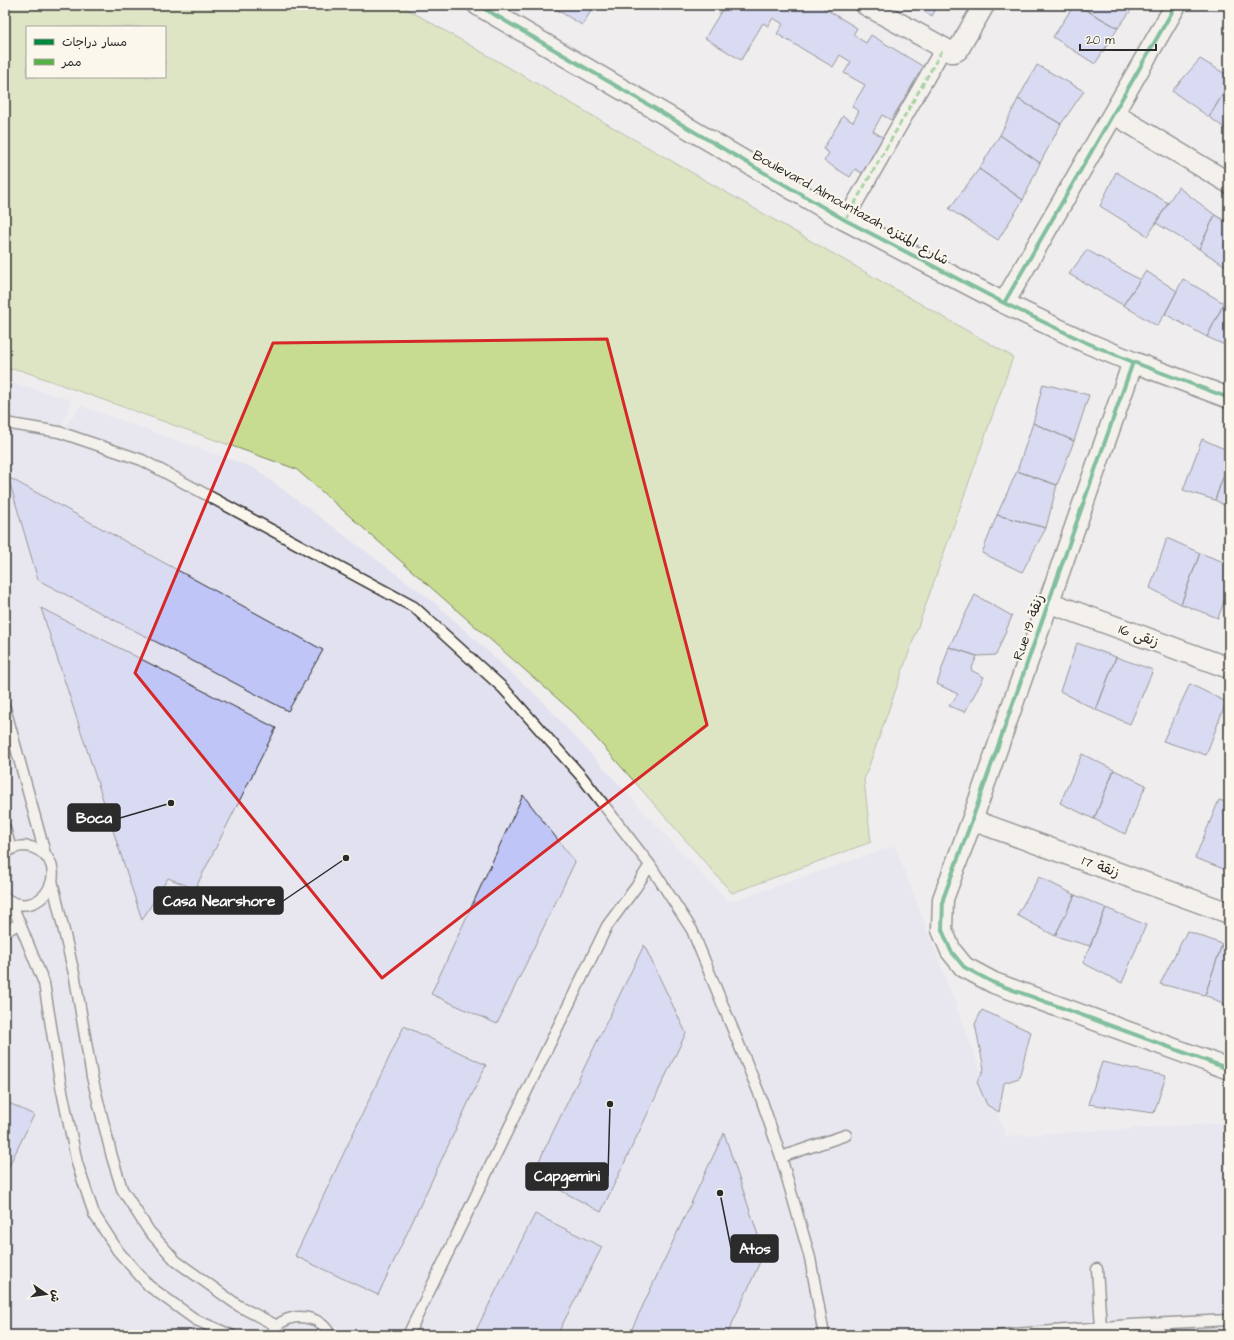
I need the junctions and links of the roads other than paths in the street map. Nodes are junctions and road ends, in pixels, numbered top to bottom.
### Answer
1 (866, 5) edge
2 (984, 5) edge
3 (1176, 5) edge
4 (490, 8) edge
5 (951, 48) junction
6 (1114, 114) junction
7 (1229, 183) edge
8 (845, 220) junction
9 (1004, 304) junction
10 (1133, 362) junction
11 (1229, 398) edge
12 (5, 422) edge
13 (1048, 602) junction
14 (1229, 668) edge
15 (5, 708) edge
16 (972, 820) junction
17 (5, 828) edge
18 (7, 852) edge
19 (46, 857) junction
20 (650, 864) junction
21 (52, 880) junction
22 (9, 905) edge
23 (1229, 913) edge
24 (20, 923) junction
25 (5, 932) edge
26 (1229, 1069) edge
27 (846, 1135) dead end
28 (781, 1157) junction
29 (1097, 1269) dead end
30 (1229, 1320) edge
31 (277, 1326) junction
32 (1101, 1327) junction
33 (1129, 1330) edge
34 (231, 1335) edge
35 (271, 1335) edge
36 (330, 1335) edge
37 (408, 1335) edge
38 (824, 1335) edge
39 (1000, 1335) edge

1 - 5 street
2 - 5 street
3 - 6 street
4 - 8 street, Boulevard Almountazah شارع المنتزه
5 - 8 street
6 - 7 street
6 - 9 street
8 - 9 street, Boulevard Almountazah شارع المنتزه
9 - 10 street, Boulevard Almountazah شارع المنتزه
10 - 11 street, Boulevard Almountazah شارع المنتزه
10 - 13 street, Rue 19 زنقة
12 - 20 lane
13 - 14 street, زنقى 16
13 - 16 street, Rue 19 زنقة
15 - 19 lane
16 - 23 street, زنقة 17
16 - 26 street, Rue 19 زنقة
17 - 18 lane
18 - 19 lane
19 - 21 lane
20 - 28 lane
20 - 37 lane
21 - 22 lane
21 - 31 lane
22 - 24 lane
24 - 25 lane
24 - 34 lane
27 - 28 lane
28 - 38 lane
29 - 32 lane
30 - 33 lane
31 - 35 lane
31 - 36 lane
32 - 33 lane
32 - 39 lane

